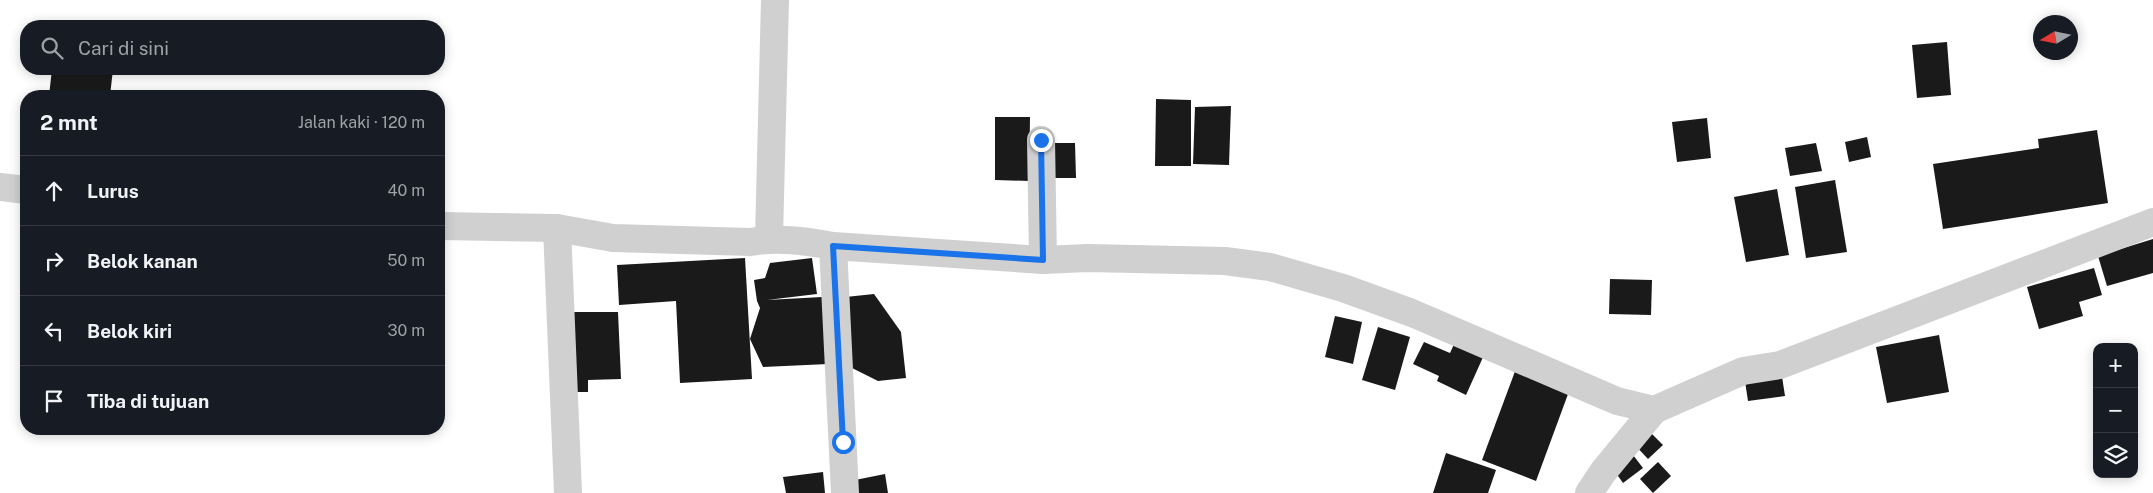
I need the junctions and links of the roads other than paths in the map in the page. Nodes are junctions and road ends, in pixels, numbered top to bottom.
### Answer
1 (775, 0) edge
2 (1041, 140) dead end
3 (0, 187) edge
4 (20, 189) edge
5 (2153, 222) edge
6 (445, 226) edge
7 (557, 228) junction
8 (769, 238) junction
9 (833, 246) junction
10 (1043, 260) junction
11 (1654, 410) junction
12 (568, 493) edge
13 (845, 493) edge
14 (1589, 493) edge

1 - 8 street
2 - 10 street
3 - 4 street
5 - 11 street
6 - 7 street
7 - 8 street
7 - 12 street
8 - 9 street
9 - 10 street
9 - 13 street
10 - 11 street
11 - 14 street

